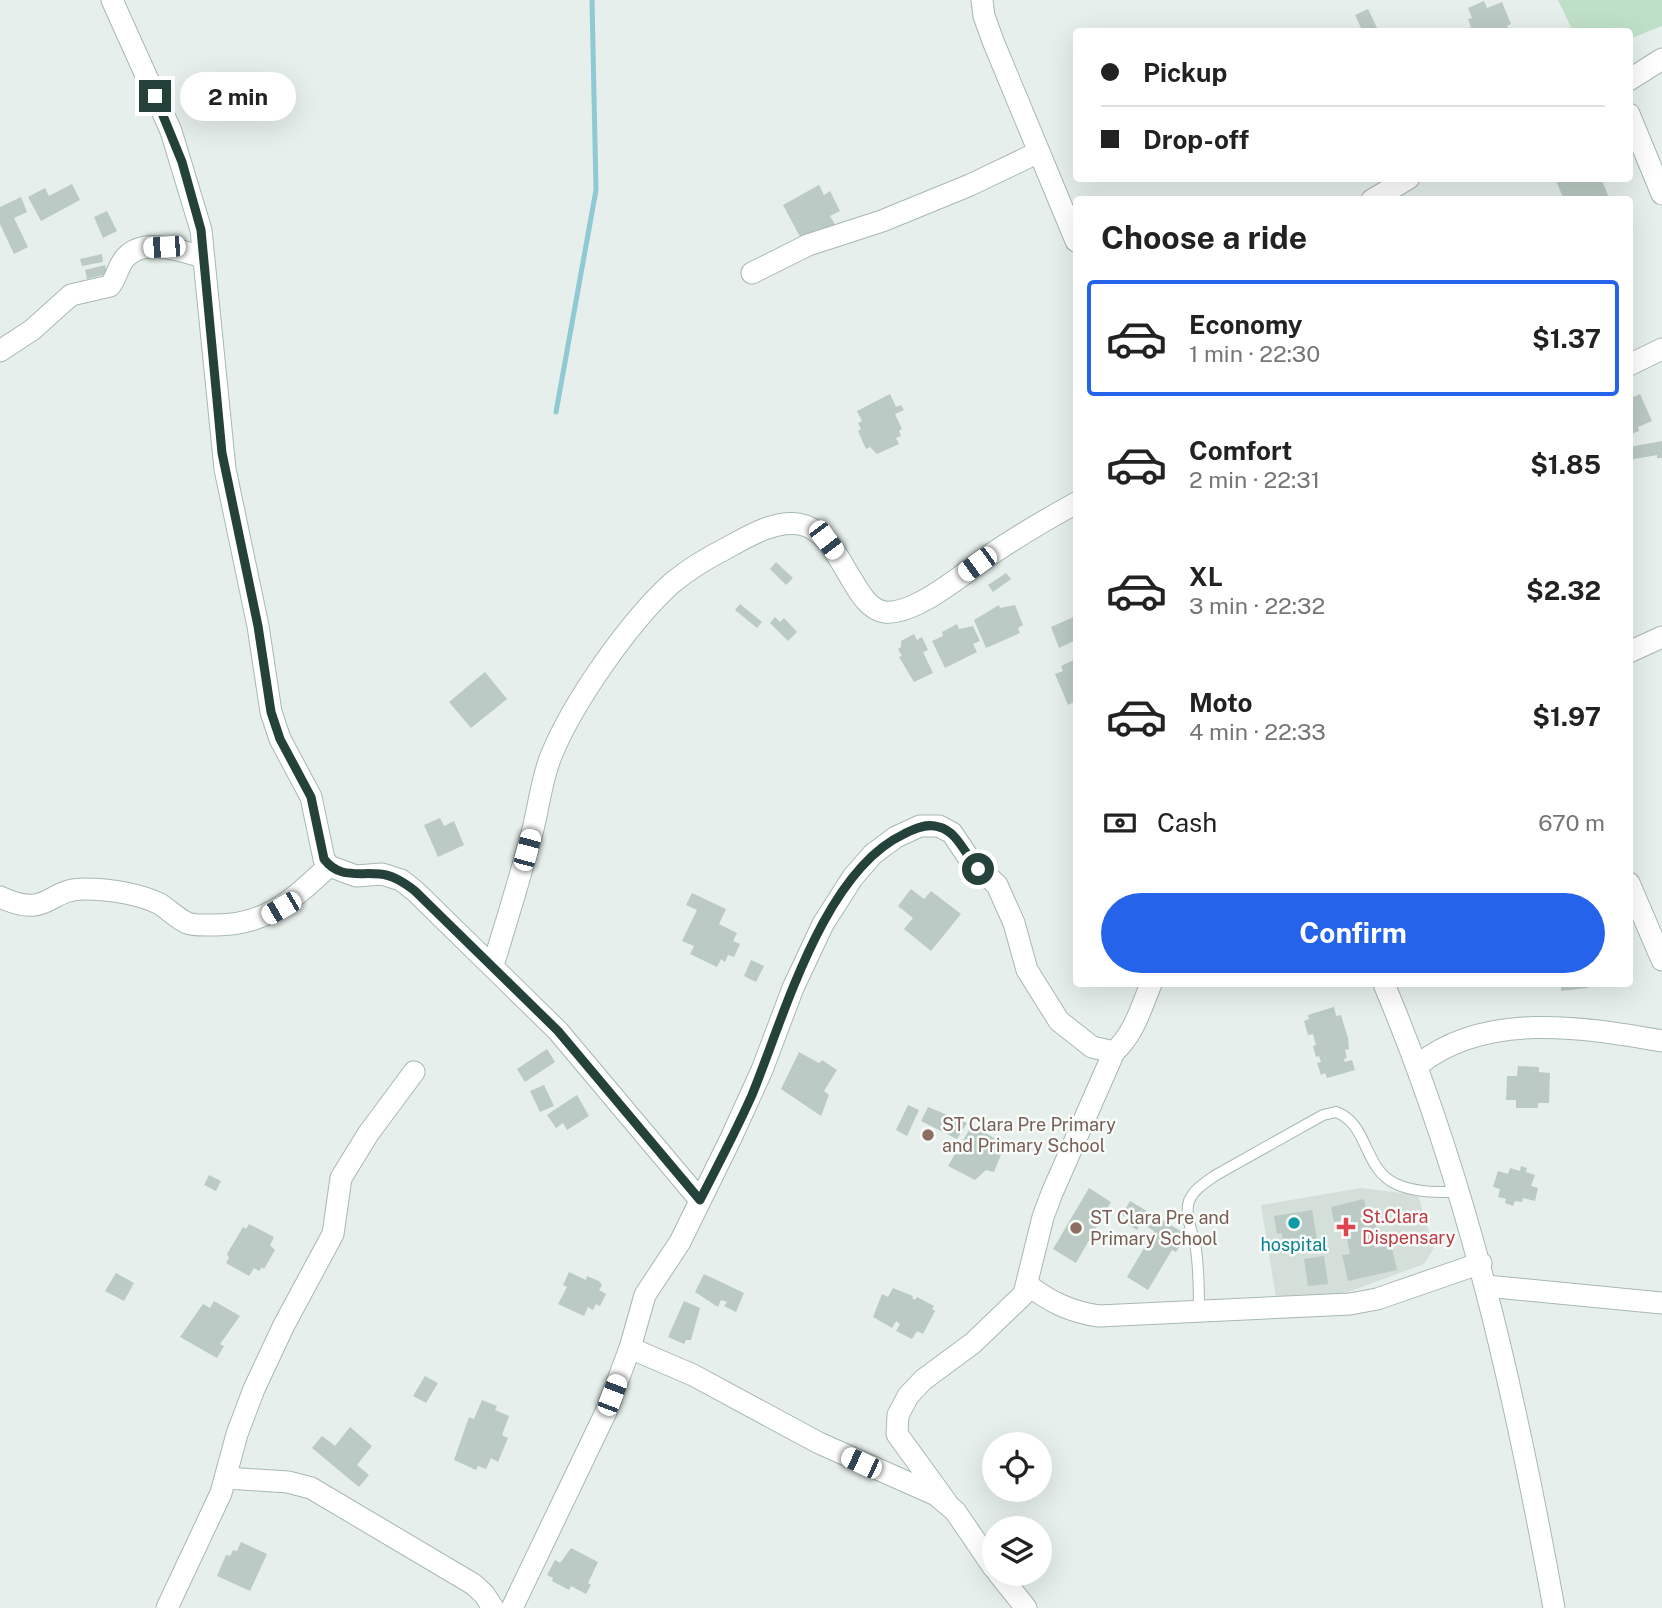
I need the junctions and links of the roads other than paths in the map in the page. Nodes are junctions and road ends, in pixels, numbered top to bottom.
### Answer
1 (112, 0) edge
2 (982, 0) edge
3 (1662, 59) edge
4 (1633, 77) edge
5 (1633, 124) edge
6 (1039, 152) junction
7 (1402, 182) edge
8 (1662, 194) edge
9 (1379, 196) edge
10 (1073, 234) edge
11 (203, 257) junction
12 (752, 273) dead end
13 (1662, 349) edge
14 (0, 351) edge
15 (1633, 364) edge
16 (1073, 505) edge
17 (1662, 637) edge
18 (1633, 650) edge
19 (329, 866) junction
20 (1633, 892) edge
21 (0, 897) edge
22 (1662, 960) edge
23 (492, 965) junction
24 (1150, 987) edge
25 (1385, 987) edge
26 (1662, 1041) edge
27 (1114, 1052) junction
28 (1418, 1065) junction
29 (414, 1072) dead end
30 (1460, 1192) junction
31 (700, 1200) junction
32 (1481, 1264) junction
33 (1028, 1285) junction
34 (1486, 1286) junction
35 (1662, 1303) edge
36 (1199, 1311) junction
37 (630, 1348) junction
38 (227, 1478) junction
39 (947, 1503) junction
40 (982, 1551) edge
41 (1008, 1586) edge
42 (167, 1608) edge
43 (493, 1608) edge
44 (512, 1608) edge
45 (1026, 1608) edge
46 (1554, 1608) edge

1 - 11 street
2 - 6 street
3 - 4 street
5 - 8 street
6 - 10 street
6 - 12 street
7 - 9 street
11 - 14 street
11 - 19 street
13 - 15 street
16 - 23 street
17 - 18 street
19 - 21 street
19 - 23 street
20 - 22 street
23 - 31 street
24 - 27 street
25 - 28 street
26 - 28 street
27 - 31 street
27 - 33 street
28 - 30 street
29 - 38 street
30 - 32 street
30 - 36 lane
31 - 37 street
32 - 34 street
32 - 36 street
33 - 36 street
33 - 39 street
34 - 35 street
34 - 46 street
37 - 39 street
37 - 44 street
38 - 42 street
38 - 43 street
39 - 40 street
41 - 45 street

